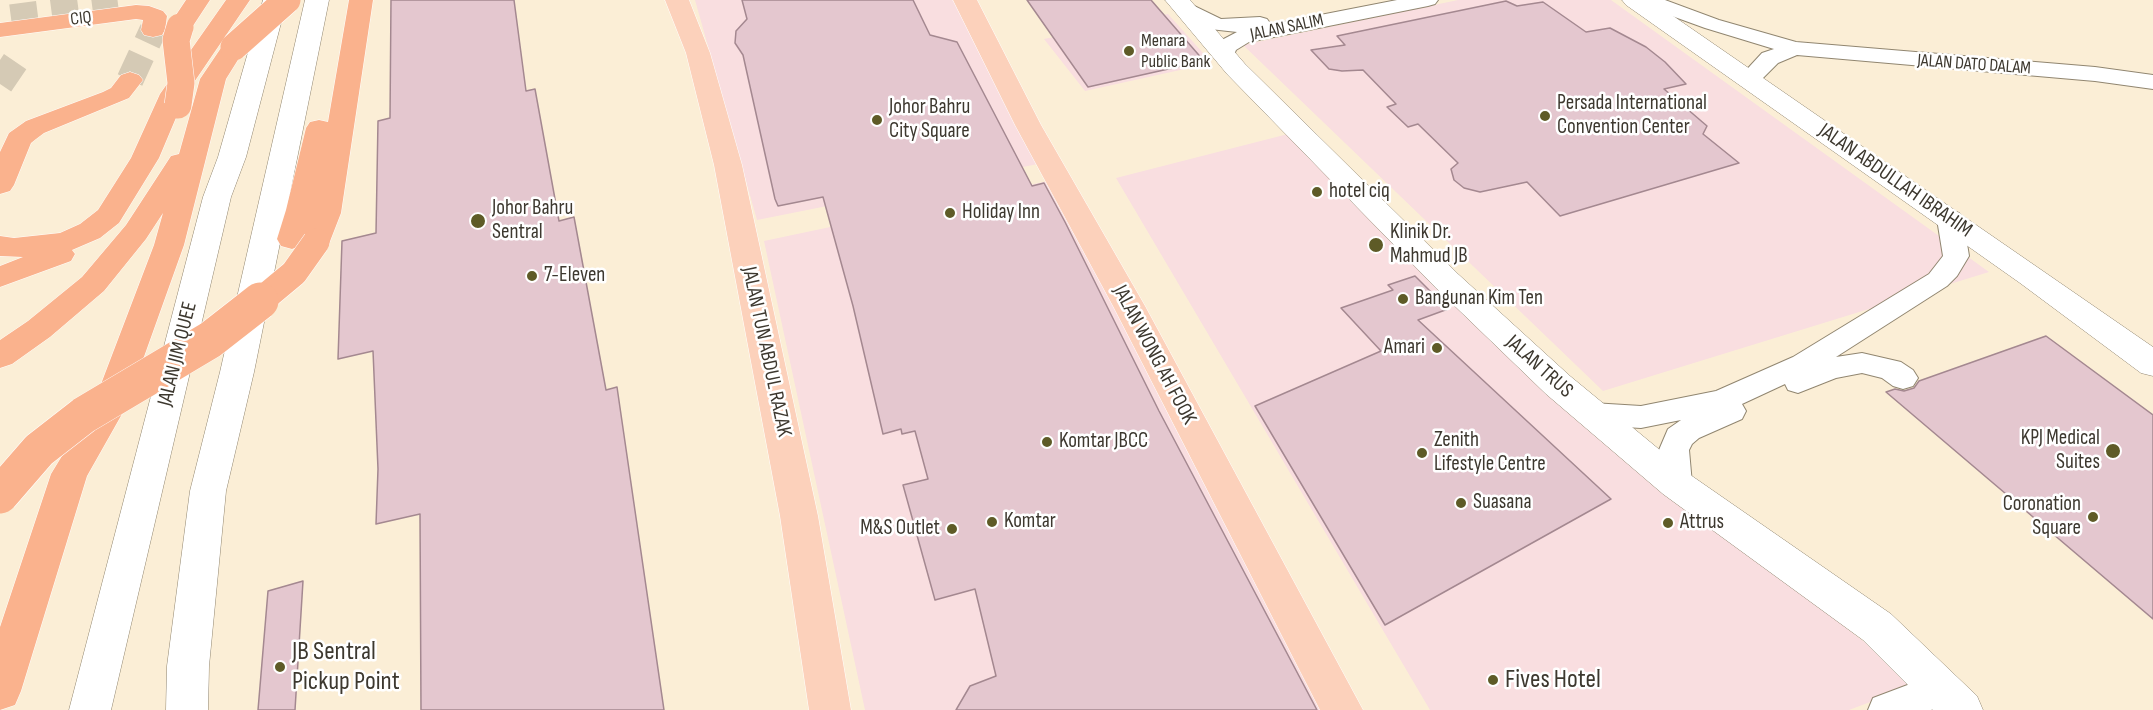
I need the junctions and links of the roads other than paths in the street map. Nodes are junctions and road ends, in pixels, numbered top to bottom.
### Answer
1 (198, 0) edge
2 (213, 0) edge
3 (238, 0) edge
4 (275, 0) edge
5 (286, 0) edge
6 (317, 0) edge
7 (348, 0) edge
8 (361, 0) edge
9 (677, 0) edge
10 (965, 0) edge
11 (1371, 0) edge
12 (1428, 0) edge
13 (1634, 0) edge
14 (1646, 0) edge
15 (1179, 3) edge
16 (118, 4) dead end
17 (160, 15) edge
18 (4, 22) edge
19 (36, 25) junction
20 (1795, 48) junction
21 (21, 53) tunnel mouth
22 (1224, 54) junction
23 (130, 80) tunnel mouth
24 (1749, 80) junction
25 (2153, 82) edge
26 (0, 185) edge
27 (1950, 219) junction
28 (0, 246) edge
29 (0, 277) edge
30 (1, 355) edge
31 (2153, 364) edge
32 (1903, 378) dead end
33 (1592, 414) junction
34 (0, 464) edge
35 (1676, 484) junction
36 (0, 495) edge
37 (0, 691) edge
38 (1952, 699) edge
39 (90, 710) edge
40 (188, 710) edge
41 (830, 710) edge
42 (1342, 710) edge
43 (1886, 710) edge

1 - 29 highway, bridge
2 - 30 highway
3 - 28 highway, bridge
4 - 39 main road, JALAN JIM QUEE
5 - 37 highway, bridge
6 - 40 main road
7 - 34 highway
8 - 36 highway, bridge
9 - 41 main road, JALAN TUN ABDUL RAZAK
10 - 42 main road, JALAN WONG AH FOOK
11 - 15 street, JALAN SALIM
12 - 22 street, JALAN SALIM
13 - 24 main road, JALAN ABDULLAH IBRAHIM
14 - 20 street, JALAN DATO DALAM
15 - 22 main road, JALAN TRUS
16 - 17 highway, CIQ
17 - 19 highway, CIQ
18 - 19 highway, CIQ
19 - 21 highway
20 - 24 street
20 - 25 street, JALAN DATO DALAM
22 - 33 main road, JALAN TRUS
23 - 26 highway
24 - 27 main road, JALAN ABDULLAH IBRAHIM
27 - 31 main road, JALAN ABDULLAH IBRAHIM
27 - 33 street
32 - 35 street
33 - 35 main road, JALAN TRUS
35 - 38 main road, JALAN TRUS
38 - 43 street

